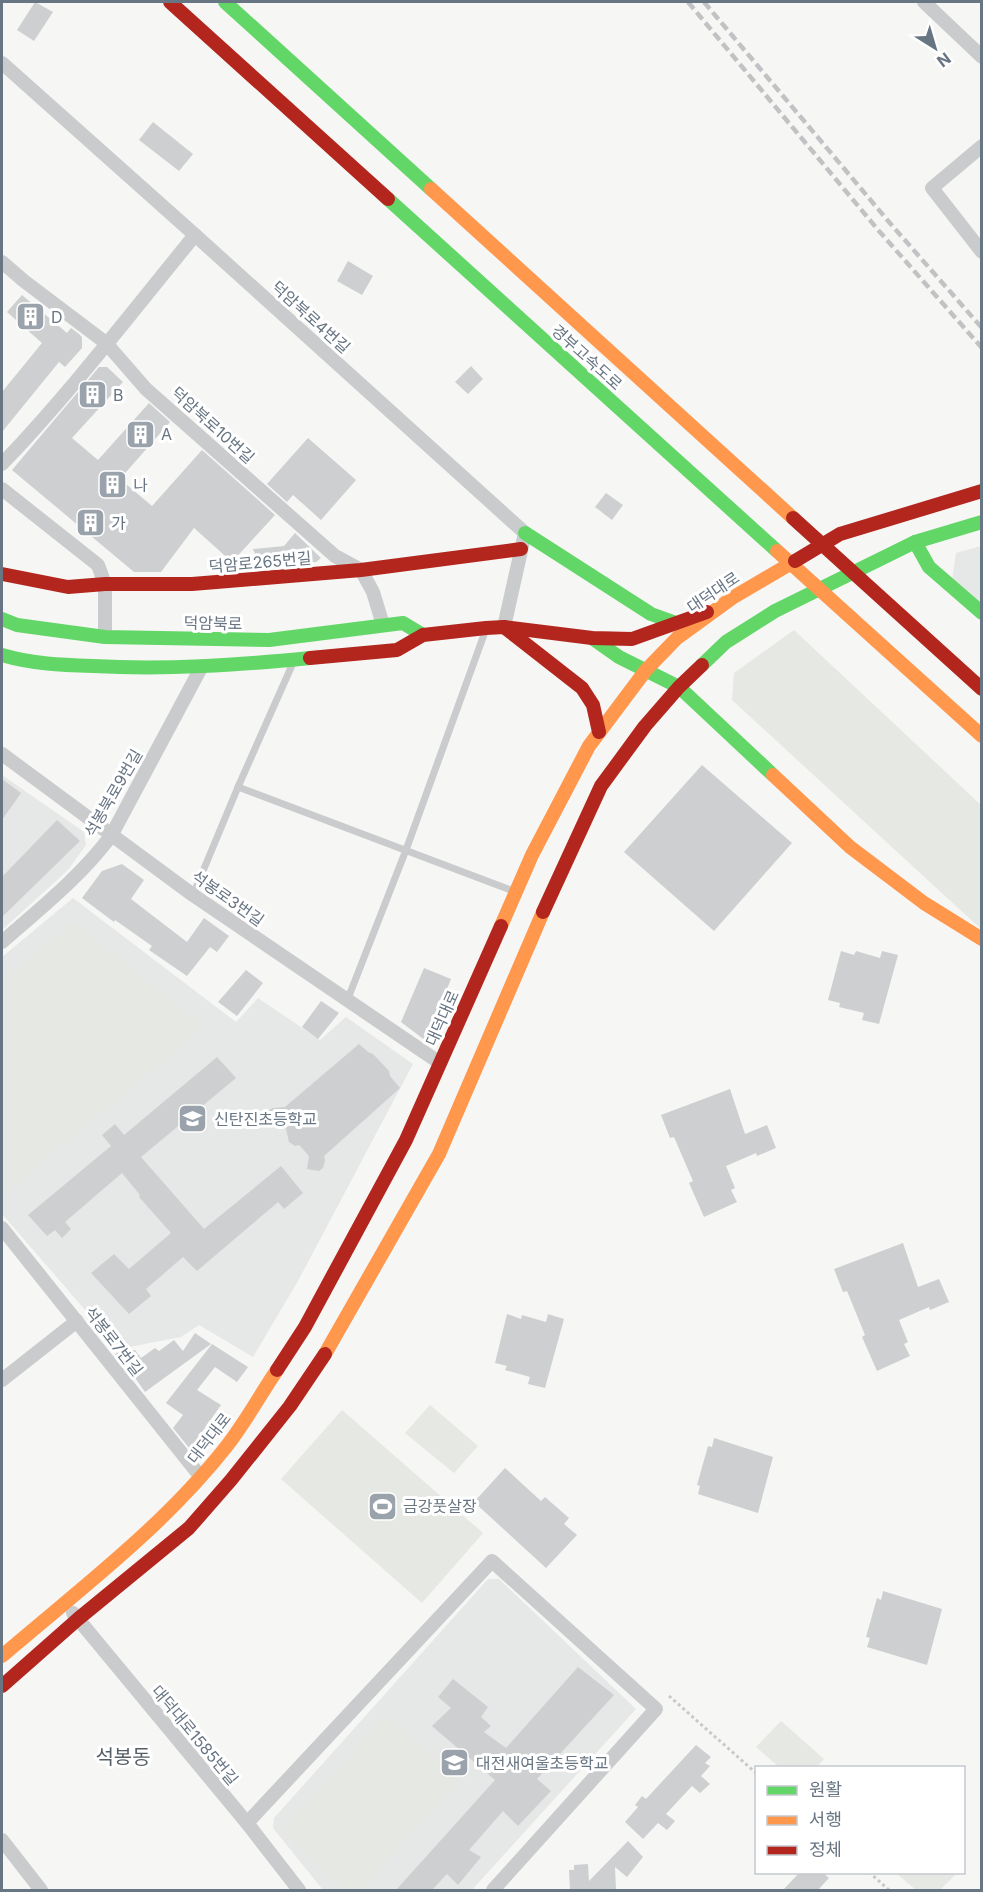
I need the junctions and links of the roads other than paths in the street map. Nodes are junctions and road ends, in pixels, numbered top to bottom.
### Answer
1 (170, 2) edge
2 (225, 2) edge
3 (924, 2) edge
4 (981, 57) edge
5 (2, 63) edge
6 (981, 146) edge
7 (195, 235) junction
8 (981, 252) edge
9 (2, 262) edge
10 (106, 343) junction
11 (2, 464) edge
12 (2, 489) edge
13 (981, 491) edge
14 (981, 522) edge
15 (525, 533) junction
16 (915, 542) junction
17 (521, 549) junction
18 (361, 570) junction
19 (2, 574) edge
20 (105, 584) junction
21 (718, 608) junction
22 (981, 613) edge
23 (2, 619) edge
24 (676, 623) junction
25 (382, 625) junction
26 (504, 627) junction
27 (486, 628) junction
28 (423, 635) junction
29 (105, 637) junction
30 (592, 638) junction
31 (2, 655) edge
32 (295, 659) junction
33 (202, 666) junction
34 (646, 670) junction
35 (679, 687) junction
36 (981, 689) edge
37 (599, 732) junction
38 (981, 736) edge
39 (2, 754) edge
40 (238, 787) junction
41 (111, 836) junction
42 (406, 850) junction
43 (515, 892) junction
44 (193, 895) junction
45 (981, 939) edge
46 (2, 942) edge
47 (347, 1001) junction
48 (440, 1063) junction
49 (2, 1228) edge
50 (77, 1321) junction
51 (2, 1380) edge
52 (200, 1476) junction
53 (64, 1602) junction
54 (78, 1619) junction
55 (2, 1656) edge
56 (2, 1686) edge
57 (247, 1823) junction
58 (2, 1840) edge
59 (41, 1890) edge
60 (299, 1890) edge
61 (494, 1890) edge

1 - 38 main road, 경부고속도로
2 - 36 main road, 경부고속도로
3 - 4 street
5 - 7 street, 덕암북로4번길
6 - 8 street
7 - 10 street
7 - 15 street, 덕암북로4번길
9 - 10 street, 덕암북로10번길
10 - 11 street
10 - 18 street, 덕암북로10번길
12 - 20 street
13 - 21 main road, 대덕대로
14 - 16 main road
15 - 17 street
15 - 24 main road
16 - 22 main road
16 - 35 main road
17 - 18 main road, 덕암로265번길
17 - 26 street
18 - 20 main road, 덕암로265번길
18 - 25 street
19 - 20 main road, 덕암로265번길
20 - 29 street
21 - 24 main road
21 - 34 main road, 대덕대로
23 - 29 main road, 덕암북로
24 - 30 main road
25 - 28 main road, 덕암북로
25 - 29 main road, 덕암북로
26 - 27 main road, 덕암북로
26 - 30 main road, 덕암북로
26 - 37 main road
27 - 28 main road, 덕암북로
27 - 42 lane
28 - 32 main road, 덕암북로
30 - 34 main road, 덕암북로
31 - 33 main road, 덕암북로
32 - 33 main road, 덕암북로
32 - 40 lane
33 - 41 street, 석봉북로9번길
34 - 35 main road, 덕암북로
34 - 37 main road, 대덕대로
35 - 45 main road, 덕암북로
35 - 54 main road
37 - 43 main road, 대덕대로
39 - 41 street, 석봉로3번길
40 - 42 lane
40 - 44 lane
41 - 44 street, 석봉로3번길
41 - 46 street, 석봉북로9번길
42 - 43 lane
42 - 47 lane
43 - 48 main road, 대덕대로
44 - 47 street, 석봉로3번길
47 - 48 street, 석봉로3번길
48 - 52 main road, 대덕대로
49 - 50 street, 석봉로7번길
50 - 51 street
50 - 52 street, 석봉로7번길
52 - 53 main road, 대덕대로
53 - 54 street, 대덕대로1585번길
53 - 55 main road, 대덕대로
54 - 56 main road
54 - 57 street, 대덕대로1585번길
57 - 60 street, 대덕대로1585번길
57 - 61 street
58 - 59 street

